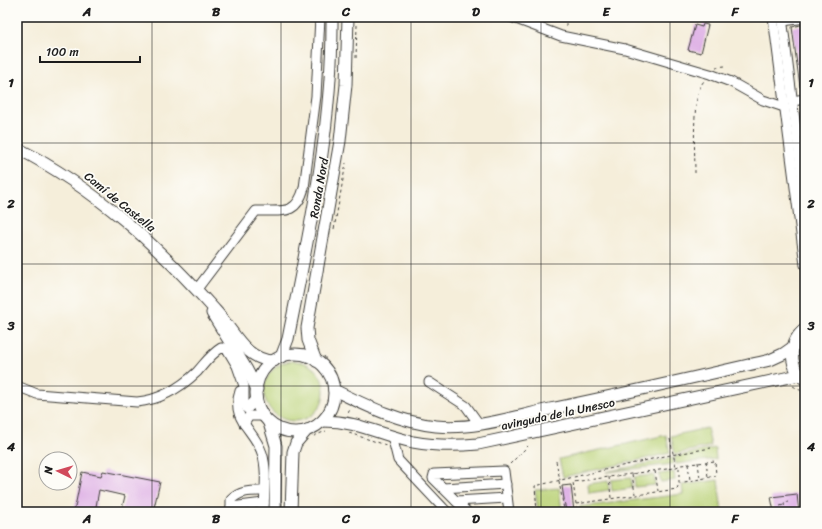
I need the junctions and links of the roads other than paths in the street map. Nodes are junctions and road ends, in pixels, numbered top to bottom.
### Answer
1 (320, 17) edge
2 (332, 17) edge
3 (511, 17) edge
4 (773, 17) edge
5 (805, 18) edge
6 (782, 19) edge
7 (353, 21) edge
8 (805, 99) edge
9 (792, 101) junction
10 (784, 107) junction
11 (17, 148) edge
12 (803, 169) edge
13 (805, 201) edge
14 (805, 265) edge
15 (197, 289) junction
16 (805, 329) edge
17 (793, 347) junction
18 (319, 356) junction
19 (278, 359) junction
20 (802, 378) edge
21 (241, 379) junction
22 (429, 382) dead end
23 (17, 386) edge
24 (338, 389) junction
25 (254, 398) junction
26 (266, 420) junction
27 (244, 424) junction
28 (479, 424) junction
29 (325, 426) junction
30 (310, 433) junction
31 (389, 440) junction
32 (506, 484) junction
33 (443, 488) junction
34 (264, 491) junction
35 (507, 498) junction
36 (456, 501) junction
37 (264, 507) edge
38 (231, 510) edge
39 (509, 511) edge
40 (275, 512) edge
41 (291, 512) edge
42 (447, 512) edge
43 (467, 512) edge

1 - 15 street
2 - 19 main road, Ronda Nord
3 - 10 street
4 - 10 street
5 - 6 street
6 - 9 street
7 - 18 main road, Ronda Nord
8 - 9 street
9 - 12 street
10 - 14 street
11 - 15 main road, Camí de Castella
12 - 13 street
15 - 19 main road, Camí de Castella
15 - 25 main road, Camí de Castella
16 - 17 main road
17 - 20 main road
17 - 28 main road, avinguda de la Unesco
18 - 19 main road, Camí de Castella
18 - 24 main road, Ronda Nord
19 - 25 main road
20 - 31 main road, avinguda de la Unesco
21 - 23 street
21 - 25 street
21 - 27 street
22 - 28 street
24 - 28 main road, avinguda de la Unesco
24 - 29 main road
25 - 26 main road, Camí de Castella
25 - 27 street
26 - 27 street
26 - 30 main road
26 - 40 main road, Camí de Castella
27 - 34 street
29 - 30 main road
29 - 31 main road, avinguda de la Unesco
30 - 41 main road
31 - 42 street
32 - 33 street
32 - 33 street
32 - 35 street
33 - 36 street
34 - 37 street
34 - 38 street
35 - 36 street
35 - 39 street
36 - 43 street
37 - 38 street

